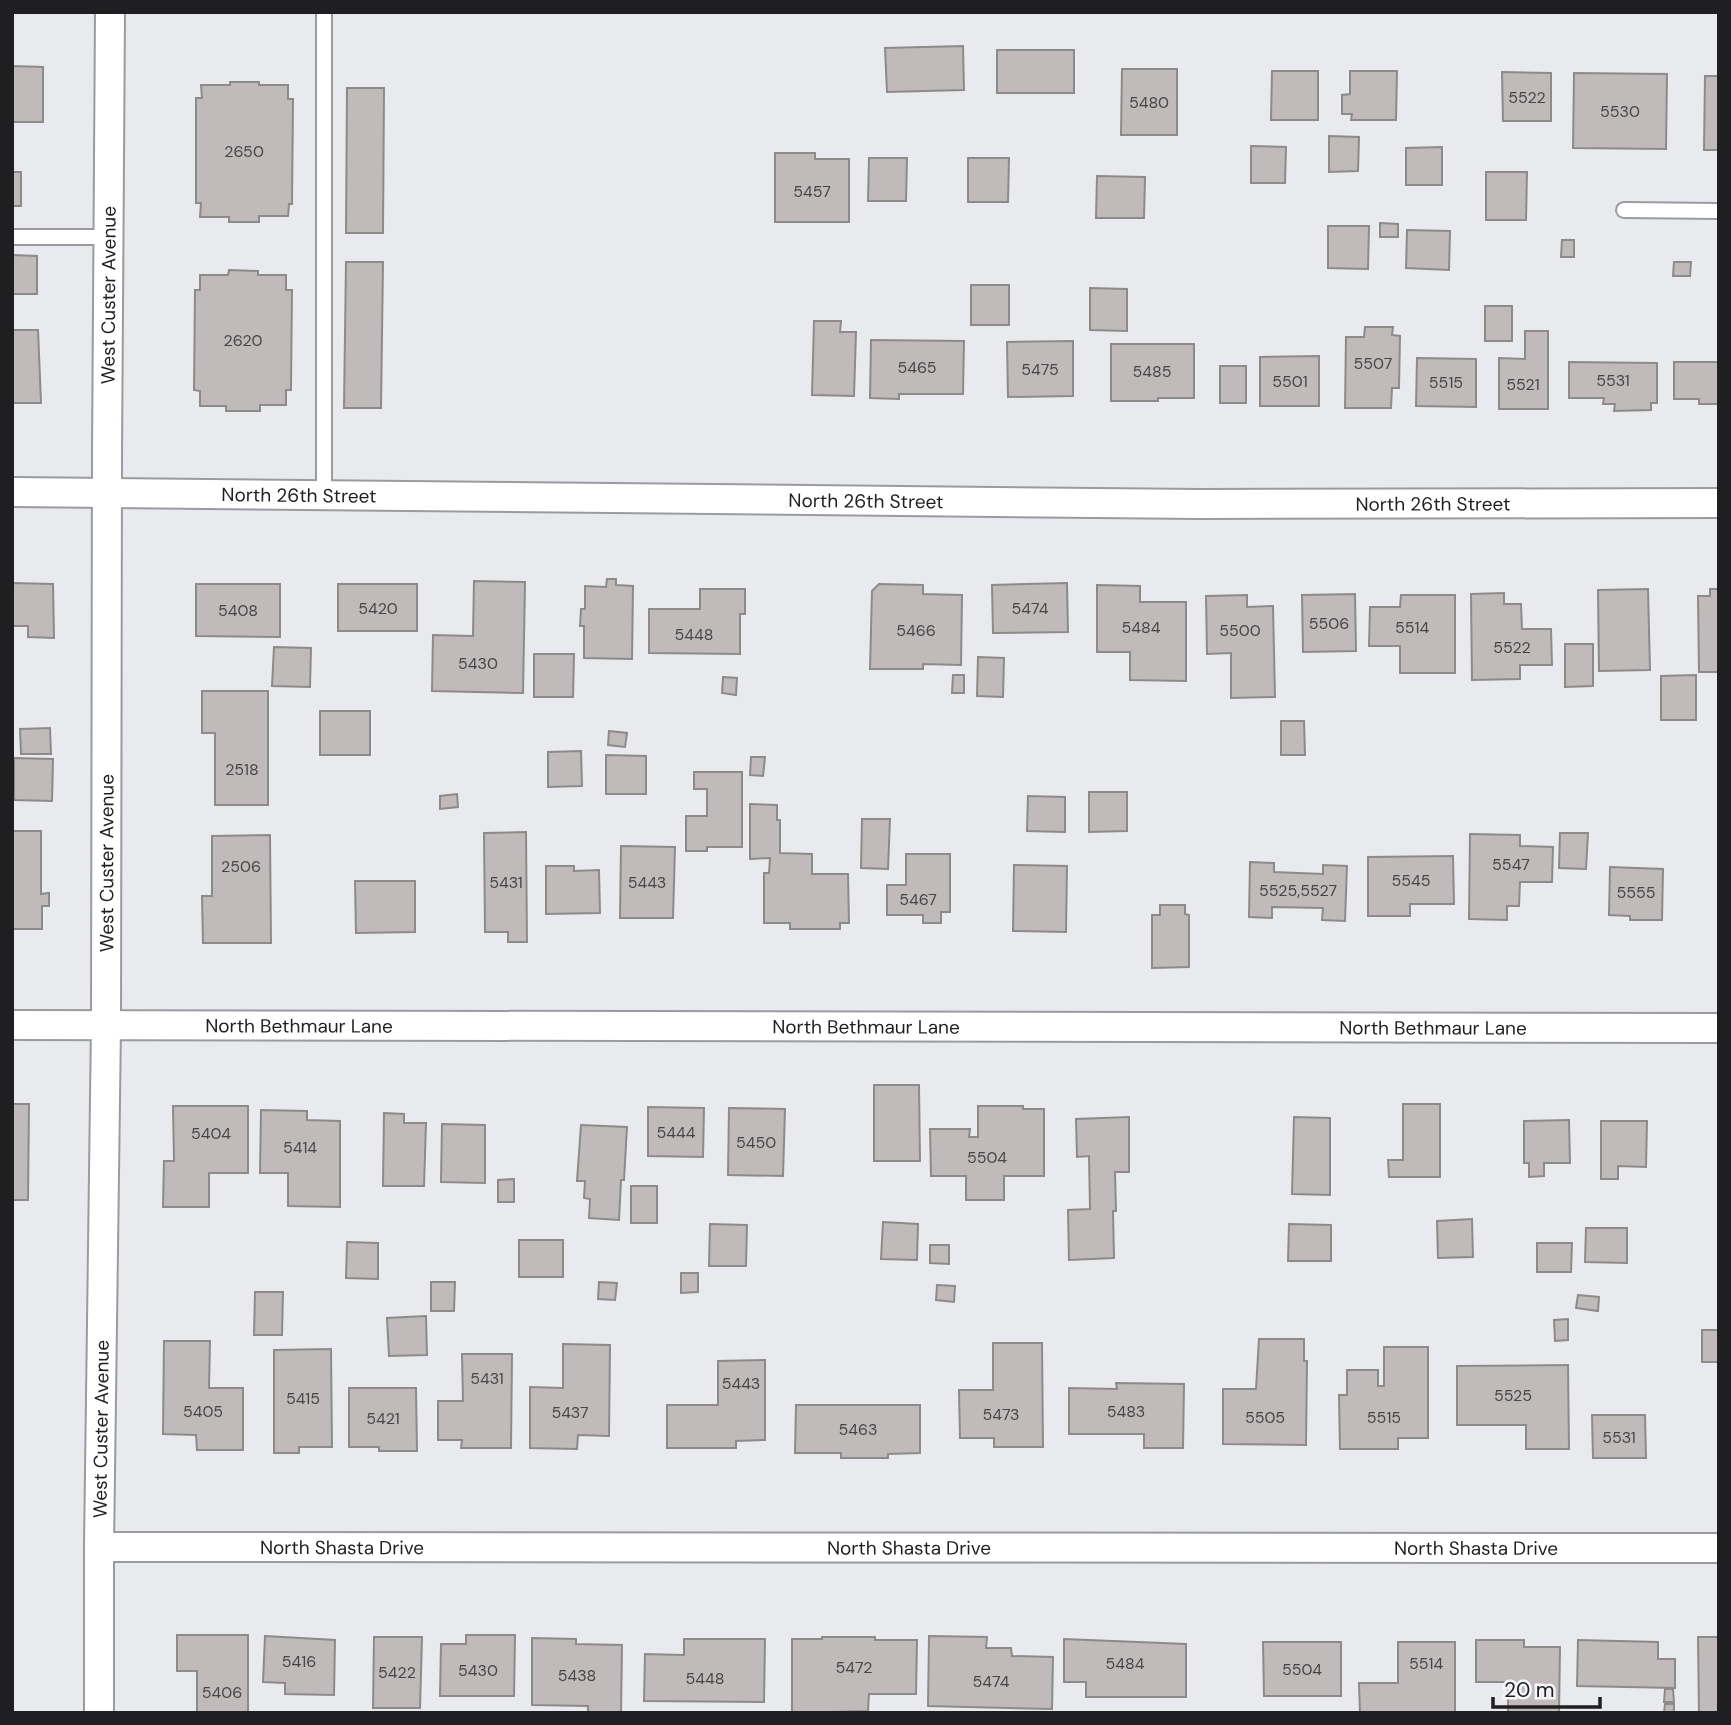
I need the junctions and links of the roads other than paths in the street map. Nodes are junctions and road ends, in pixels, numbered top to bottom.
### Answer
1 (110, 12) edge
2 (324, 12) edge
3 (1624, 210) dead end
4 (1719, 211) edge
5 (12, 237) edge
6 (109, 237) junction
7 (12, 492) edge
8 (107, 492) junction
9 (324, 494) junction
10 (1719, 503) edge
11 (12, 1025) edge
12 (106, 1025) junction
13 (1719, 1028) edge
14 (99, 1547) junction
15 (1719, 1548) edge
16 (99, 1713) edge

1 - 6 street, West Custer Avenue
2 - 9 lane
3 - 4 lane
5 - 6 lane
6 - 8 street, West Custer Avenue
7 - 8 street, North 26th Street
8 - 9 street, North 26th Street
8 - 12 street, West Custer Avenue
9 - 10 street, North 26th Street
11 - 12 street, North Bethmaur Lane
12 - 13 street, North Bethmaur Lane
12 - 14 street, West Custer Avenue
14 - 15 street, North Shasta Drive
14 - 16 street, West Custer Avenue

